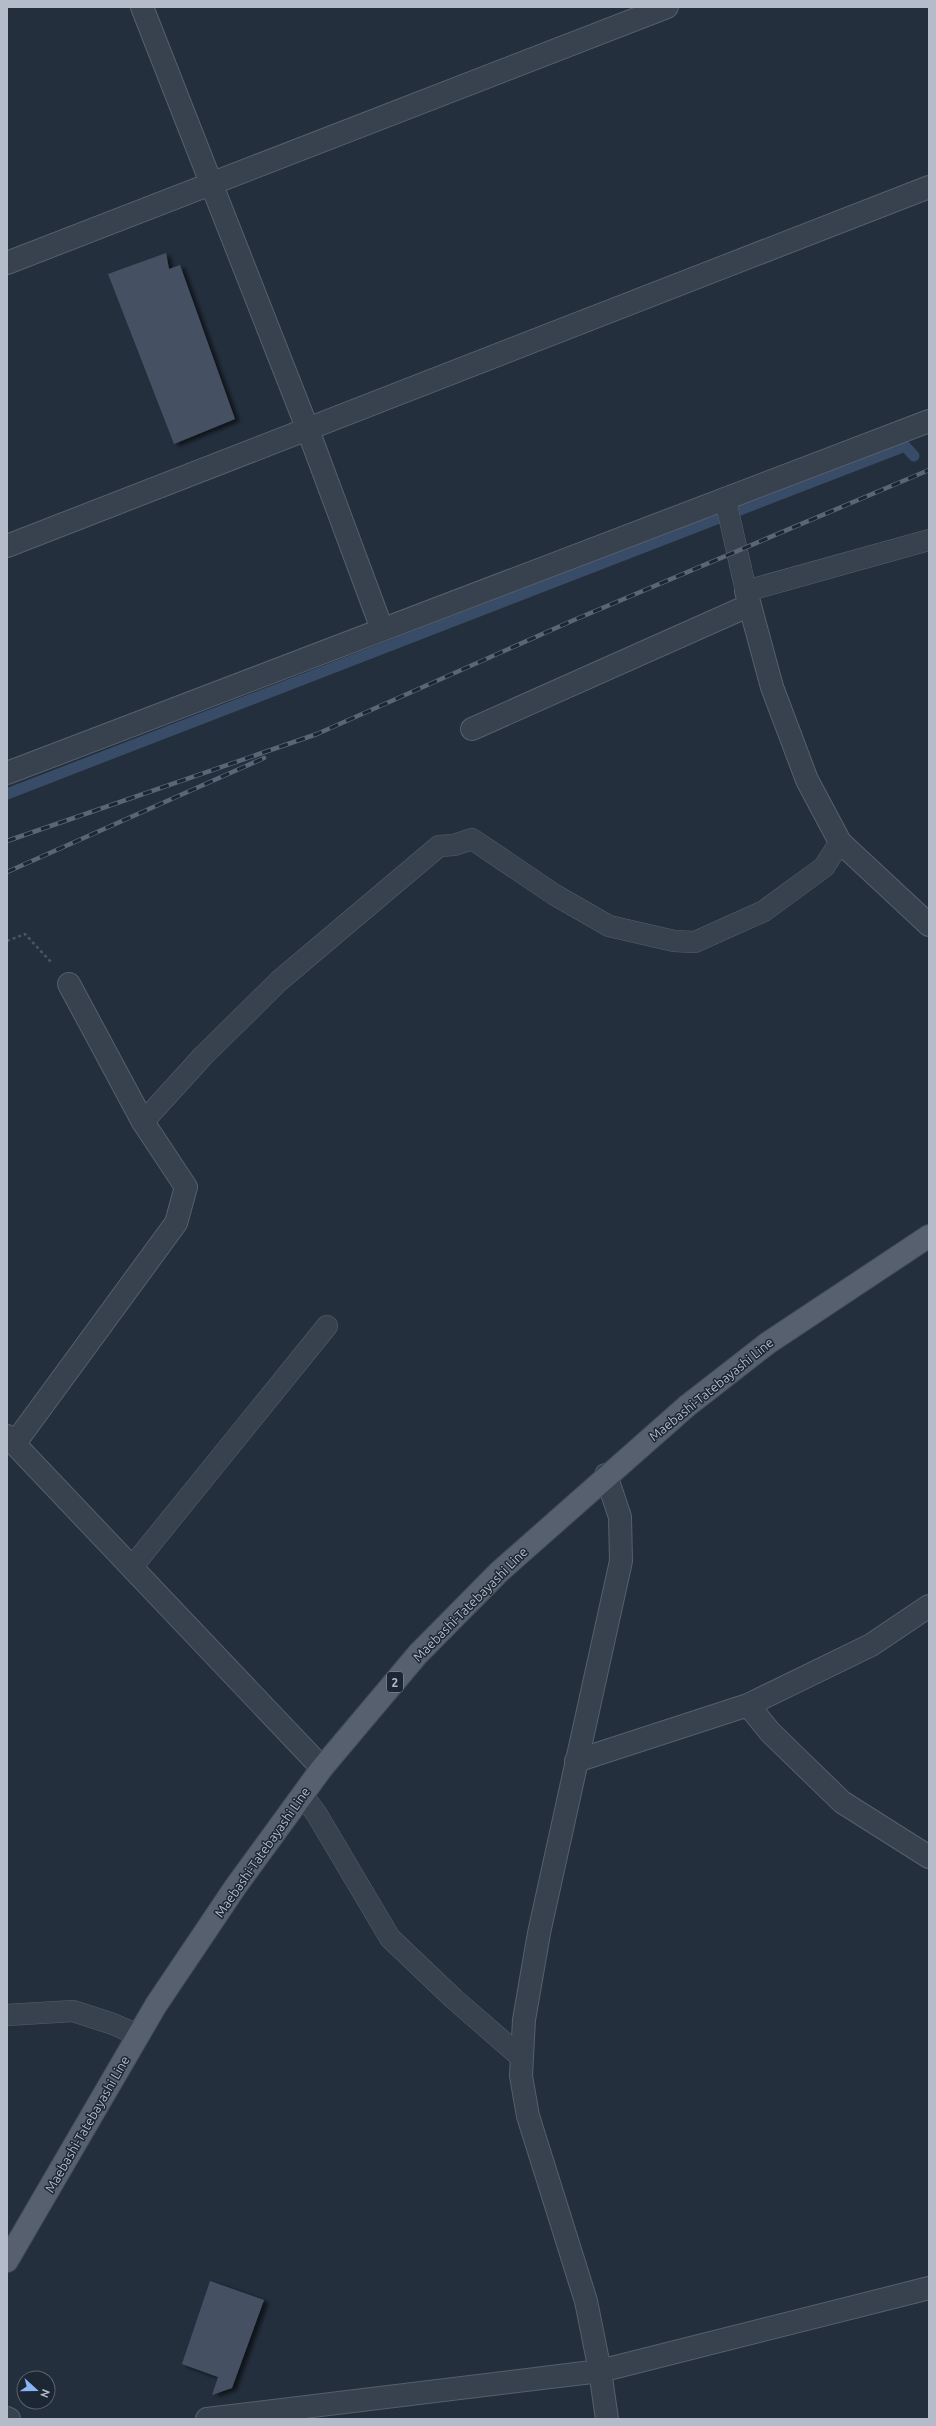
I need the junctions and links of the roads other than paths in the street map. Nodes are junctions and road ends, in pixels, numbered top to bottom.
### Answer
1 (142, 7) edge
2 (667, 7) edge
3 (211, 182) junction
4 (929, 187) edge
5 (7, 263) edge
6 (929, 421) edge
7 (308, 430) junction
8 (725, 498) junction
9 (929, 540) edge
10 (7, 546) edge
11 (748, 598) junction
12 (382, 629) junction
13 (472, 729) dead end
14 (7, 773) edge
15 (840, 842) junction
16 (929, 925) edge
17 (69, 984) road end
18 (143, 1122) junction
19 (929, 1236) edge
20 (327, 1326) dead end
21 (11, 1440) edge
22 (606, 1475) junction
23 (132, 1567) junction
24 (929, 1606) edge
25 (748, 1705) junction
26 (576, 1761) junction
27 (322, 1768) junction
28 (302, 1795) junction
29 (929, 1857) edge
30 (7, 2015) edge
31 (138, 2035) junction
32 (522, 2058) junction
33 (7, 2261) edge
34 (929, 2288) edge
35 (600, 2371) junction
36 (207, 2419) edge
37 (606, 2419) edge

1 - 3 street
2 - 3 street
3 - 5 street
3 - 7 street
4 - 7 street
6 - 8 street
7 - 10 street
7 - 12 street
8 - 11 lane
8 - 12 street
9 - 11 lane
11 - 13 street
11 - 15 street
12 - 14 street
15 - 16 street
15 - 18 lane
17 - 18 street
18 - 21 street
19 - 22 main road, Maebashi-Tatebayashi Line / 2
20 - 23 lane
21 - 23 street
22 - 26 street
22 - 27 main road, Maebashi-Tatebayashi Line / 2
23 - 27 street
24 - 25 street
25 - 26 street
25 - 29 street
26 - 32 street
27 - 28 main road, Maebashi-Tatebayashi Line / 2
28 - 31 main road, Maebashi-Tatebayashi Line / 2
28 - 32 lane
30 - 31 lane
31 - 33 main road, Maebashi-Tatebayashi Line / 2
32 - 35 street
34 - 35 street
35 - 36 street
35 - 37 street

